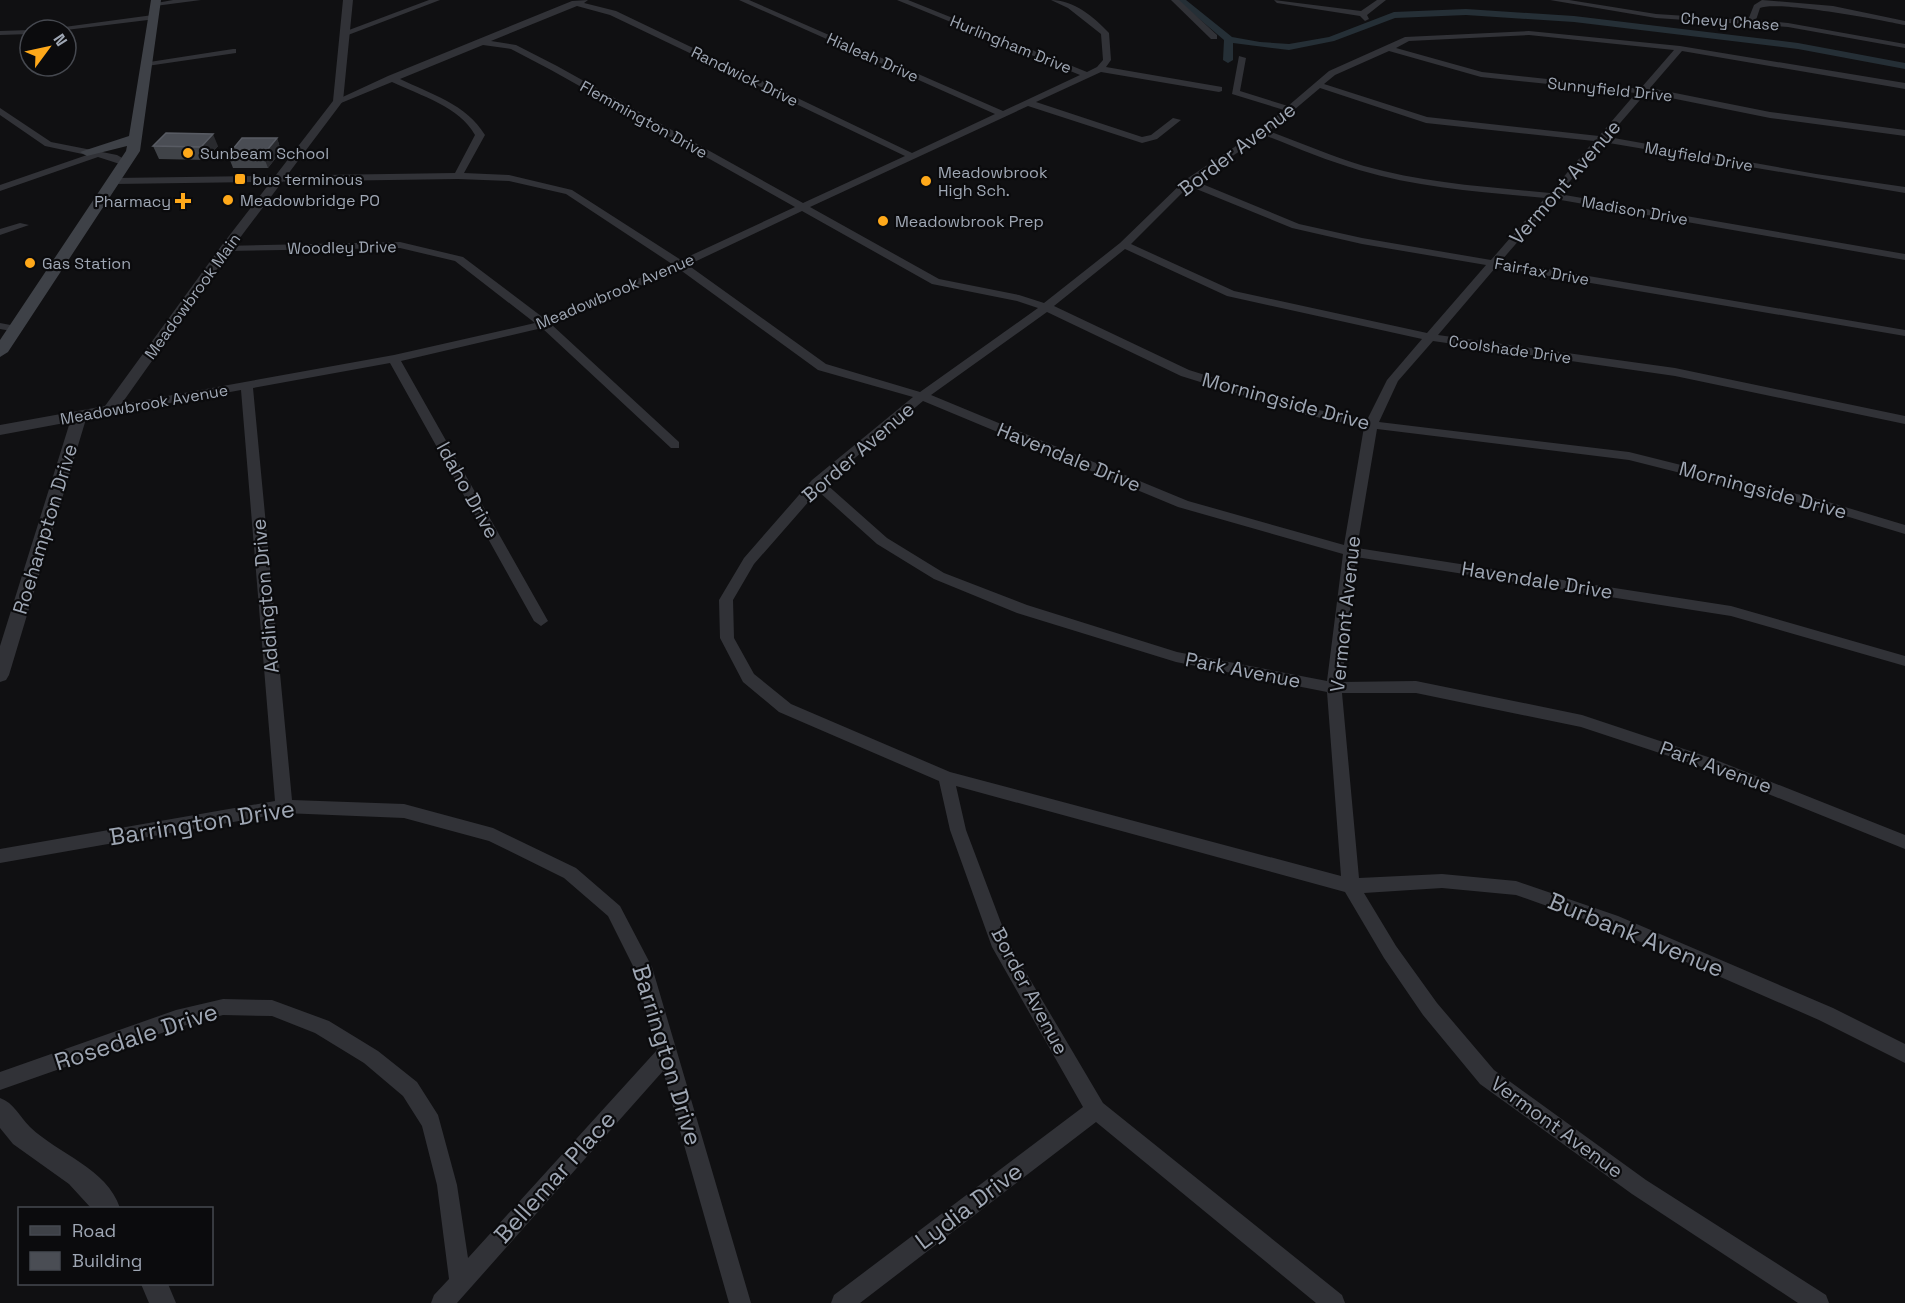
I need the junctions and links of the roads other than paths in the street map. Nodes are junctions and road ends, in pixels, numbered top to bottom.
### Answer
1 (197, 0) edge
2 (348, 0) edge
3 (436, 0) edge
4 (743, 0) edge
5 (901, 0) edge
6 (1055, 0) edge
7 (1175, 0) edge
8 (1382, 0) edge
9 (1554, 0) edge
10 (1277, 1) edge
11 (155, 2) edge
12 (580, 2) edge
13 (153, 17) junction
14 (1752, 22) junction
15 (1905, 23) edge
16 (78, 26) edge
17 (18, 32) edge
18 (0, 33) edge
19 (345, 33) junction
20 (1214, 37) dead end
21 (482, 42) junction
22 (1905, 46) edge
23 (1388, 48) junction
24 (1680, 48) junction
25 (233, 51) dead end
26 (1242, 58) dead end
27 (147, 63) junction
28 (1100, 69) junction
29 (1087, 75) junction
30 (391, 78) junction
31 (1318, 85) junction
32 (1905, 86) edge
33 (1219, 89) dead end
34 (1645, 90) junction
35 (338, 101) junction
36 (1029, 103) junction
37 (1290, 108) junction
38 (0, 111) edge
39 (1002, 114) junction
40 (1176, 120) dead end
41 (1263, 132) junction
42 (1905, 133) edge
43 (1601, 141) junction
44 (132, 150) junction
45 (93, 153) junction
46 (912, 156) junction
47 (458, 176) junction
48 (278, 178) junction
49 (115, 181) junction
50 (1188, 182) junction
51 (0, 188) edge
52 (1905, 190) edge
53 (1553, 196) junction
54 (803, 206) junction
55 (24, 225) dead end
56 (0, 232) edge
57 (1124, 246) junction
58 (226, 248) junction
59 (1905, 257) edge
60 (1494, 263) junction
61 (681, 265) junction
62 (1046, 307) junction
63 (544, 324) junction
64 (0, 326) edge
65 (17, 329) junction
66 (1905, 333) edge
67 (1430, 337) junction
68 (0, 352) edge
69 (394, 359) junction
70 (247, 386) junction
71 (922, 396) junction
72 (110, 410) junction
73 (80, 417) junction
74 (1905, 420) edge
75 (1371, 425) junction
76 (0, 430) edge
77 (675, 445) dead end
78 (817, 483) junction
79 (1905, 530) edge
80 (1350, 551) junction
81 (541, 621) dead end
82 (1905, 661) edge
83 (0, 675) edge
84 (1334, 688) junction
85 (946, 777) junction
86 (284, 806) junction
87 (1905, 842) edge
88 (0, 856) edge
89 (1351, 886) junction
90 (669, 1051) junction
91 (1905, 1054) edge
92 (0, 1081) edge
93 (0, 1109) edge
94 (1096, 1110) junction
95 (105, 1207) edge
96 (460, 1281) junction
97 (154, 1285) edge
98 (163, 1303) edge
99 (442, 1303) edge
100 (740, 1303) edge
101 (842, 1303) edge
102 (1334, 1303) edge
103 (1818, 1303) edge

1 - 11 street
2 - 19 street
3 - 19 street
4 - 39 street, Hialeah Drive
5 - 29 street, Hurlingham Drive
6 - 28 street
7 - 20 street
8 - 10 street
9 - 14 street, Chevy Chase
11 - 13 main road
12 - 21 street
12 - 46 street, Randwick Drive
13 - 16 street
13 - 27 main road
14 - 15 street
14 - 22 street, Chevy Chase
17 - 18 street
19 - 35 street
21 - 30 street
21 - 54 street, Flemmington Drive
23 - 24 street, Border Avenue
23 - 31 street, Border Avenue
23 - 34 street, Sunnyfield Drive
24 - 32 street
24 - 34 street, Vermont Avenue
25 - 27 street
26 - 37 street
27 - 44 main road
28 - 29 street, Meadowbrook Avenue
28 - 33 street
29 - 36 street, Meadowbrook Avenue
30 - 35 street
30 - 47 street
31 - 37 street, Border Avenue
31 - 43 street, Mayfield Drive
34 - 42 street, Sunnyfield Drive
34 - 43 street, Vermont Avenue
35 - 48 street, Meadowbrook Main
36 - 39 street, Meadowbrook Avenue
36 - 40 street
37 - 41 street, Border Avenue
38 - 45 street
39 - 46 street, Meadowbrook Avenue
41 - 50 street, Border Avenue
41 - 53 street, Madison Drive
43 - 52 street, Mayfield Drive
43 - 53 street, Vermont Avenue
44 - 45 street
44 - 45 main road
44 - 49 main road
45 - 51 street
46 - 54 street, Meadowbrook Avenue
47 - 48 street, Havendale Drive
47 - 61 street, Havendale Drive
48 - 49 street, Havendale Drive
48 - 58 street, Meadowbrook Main
49 - 65 main road
50 - 57 street, Border Avenue
50 - 60 street, Fairfax Drive
53 - 59 street, Madison Drive
53 - 60 street, Vermont Avenue
54 - 61 street, Meadowbrook Avenue
54 - 62 street, Morningside Drive
55 - 56 street
57 - 62 street, Border Avenue
57 - 67 street, Coolshade Drive
58 - 63 street, Woodley Drive
58 - 72 street, Meadowbrook Main
60 - 66 street, Fairfax Drive
60 - 67 street, Vermont Avenue
61 - 63 street, Meadowbrook Avenue
61 - 71 street, Havendale Drive
62 - 71 street, Border Avenue
62 - 75 street, Morningside Drive
63 - 69 street, Meadowbrook Avenue
63 - 77 street, Woodley Drive
64 - 65 street
65 - 68 main road
67 - 74 street, Coolshade Drive
67 - 75 street, Vermont Avenue
69 - 70 street, Meadowbrook Avenue
69 - 81 street, Idaho Drive
70 - 72 street, Meadowbrook Avenue
70 - 86 street, Addington Drive
71 - 78 street, Border Avenue
71 - 80 street, Havendale Drive
72 - 73 street, Meadowbrook Avenue
73 - 76 street, Meadowbrook Avenue
73 - 83 street, Roehampton Drive
75 - 79 street, Morningside Drive
75 - 80 street, Vermont Avenue
78 - 84 street, Park Avenue
78 - 85 street, Border Avenue
80 - 82 street, Havendale Drive
80 - 84 street, Vermont Avenue
84 - 87 street, Park Avenue
84 - 89 street, Vermont Avenue
85 - 89 street, Burbank Avenue
85 - 94 street, Border Avenue
86 - 88 street, Barrington Drive
86 - 90 street, Barrington Drive
89 - 91 street, Burbank Avenue
89 - 103 street, Vermont Avenue
90 - 96 street, Bellemar Place
90 - 100 street, Barrington Drive
92 - 96 street, Rosedale Drive
93 - 95 street
94 - 101 street, Lydia Drive
94 - 102 street, Border Avenue
96 - 99 street, Bellemar Place
97 - 98 street

